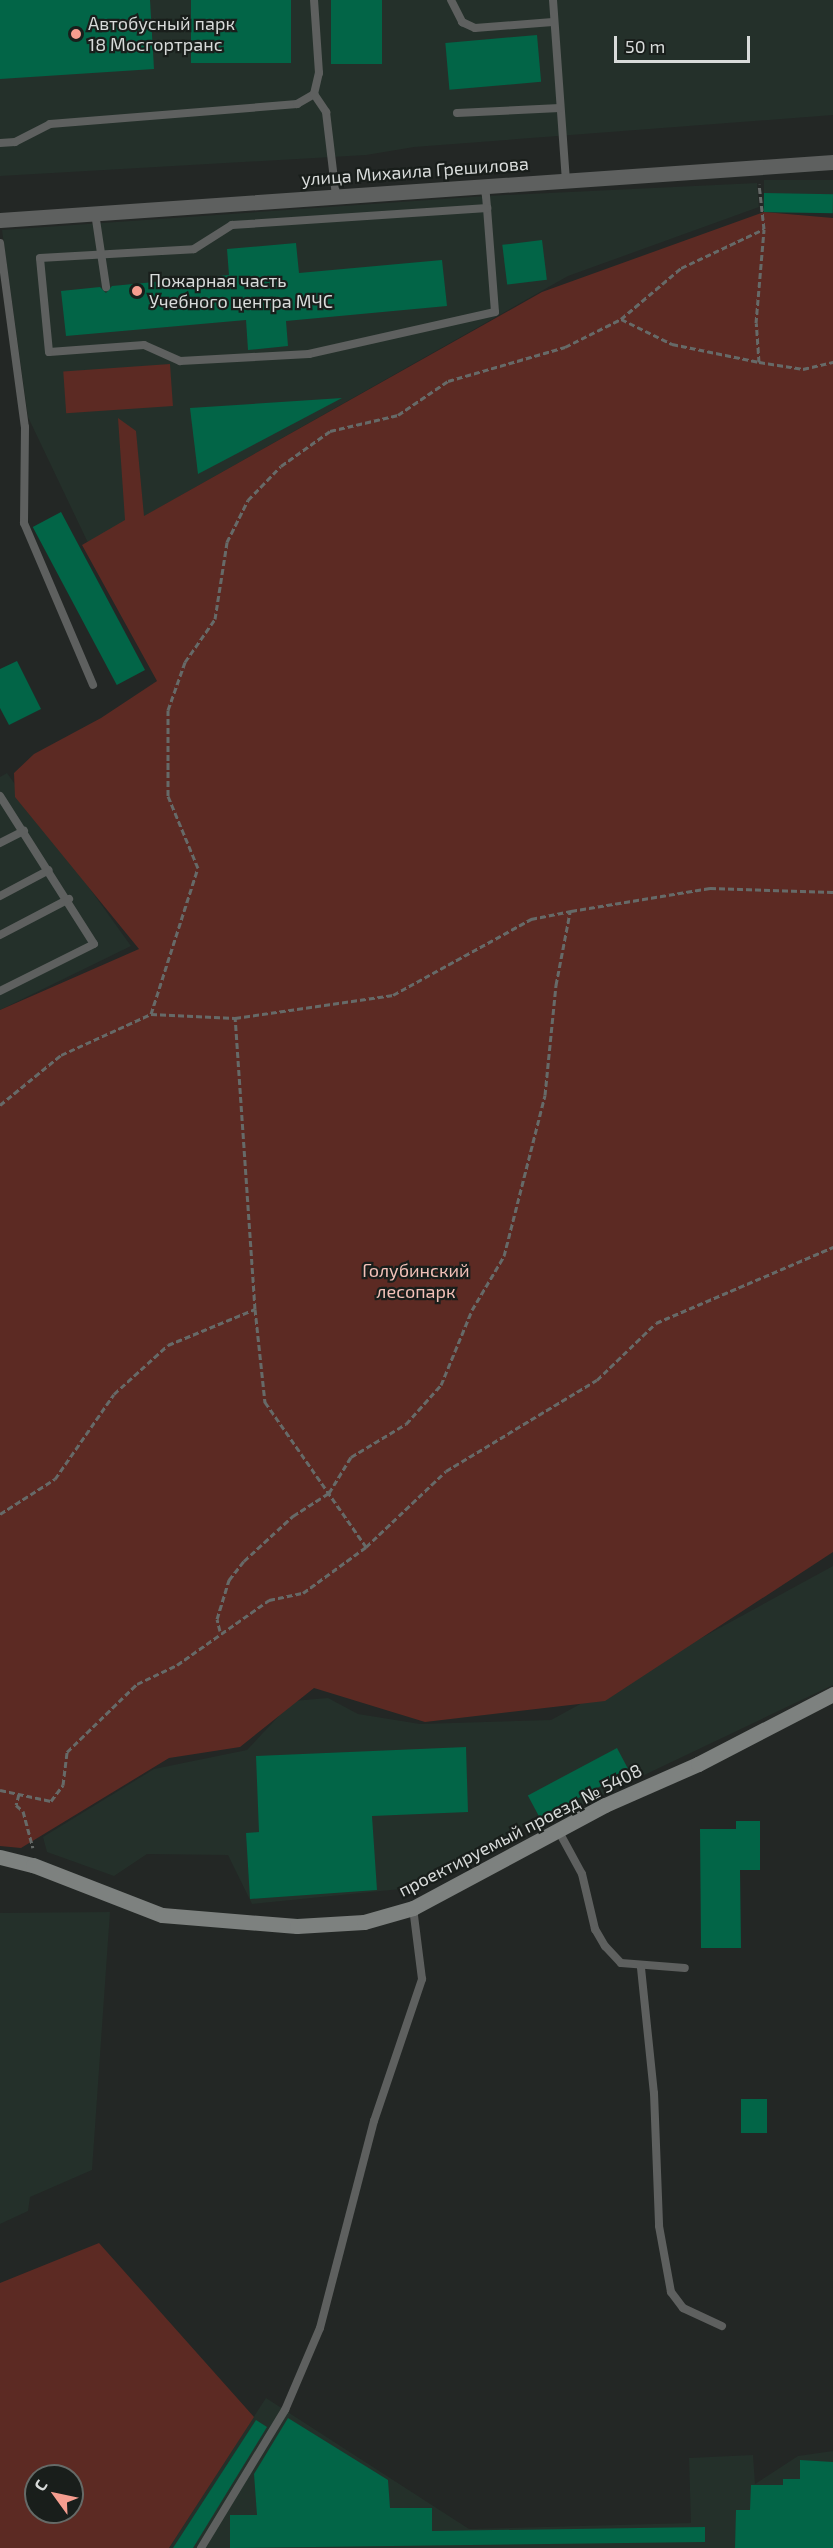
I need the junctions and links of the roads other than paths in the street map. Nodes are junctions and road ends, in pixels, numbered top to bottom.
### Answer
1 (314, 0) edge
2 (451, 0) edge
3 (553, 0) edge
4 (553, 22) junction
5 (314, 94) junction
6 (560, 108) junction
7 (457, 113) dead end
8 (0, 143) edge
9 (833, 162) edge
10 (566, 181) junction
11 (484, 186) junction
12 (336, 196) junction
13 (487, 208) junction
14 (95, 213) junction
15 (0, 220) edge
16 (0, 243) edge
17 (99, 255) junction
18 (106, 286) dead end
19 (93, 685) dead end
20 (0, 796) edge
21 (24, 831) junction
22 (0, 843) edge
23 (49, 870) junction
24 (0, 896) edge
25 (69, 899) junction
26 (0, 935) edge
27 (0, 991) edge
28 (833, 1695) edge
29 (558, 1830) junction
30 (0, 1857) edge
31 (414, 1908) junction
32 (641, 1968) junction
33 (685, 1968) dead end
34 (722, 2326) dead end
35 (201, 2548) edge

1 - 5 lane
2 - 4 lane
3 - 4 lane
4 - 6 lane
5 - 8 lane
5 - 12 lane
6 - 7 lane
6 - 10 lane
9 - 10 street, улица Михаила Грешилова
10 - 11 street, улица Михаила Грешилова
11 - 12 street, улица Михаила Грешилова
11 - 13 lane
12 - 14 street, улица Михаила Грешилова
13 - 17 lane
13 - 17 lane
14 - 15 street, улица Михаила Грешилова
14 - 17 lane
16 - 19 lane
17 - 18 lane
20 - 21 lane
21 - 22 lane
21 - 23 lane
23 - 24 lane
23 - 25 lane
25 - 26 lane
25 - 27 lane
28 - 29 street, проектируемый проезд № 5408
29 - 31 street, проектируемый проезд № 5408
29 - 32 lane
30 - 31 street, проектируемый проезд № 5408
31 - 35 lane
32 - 33 lane
32 - 34 lane

